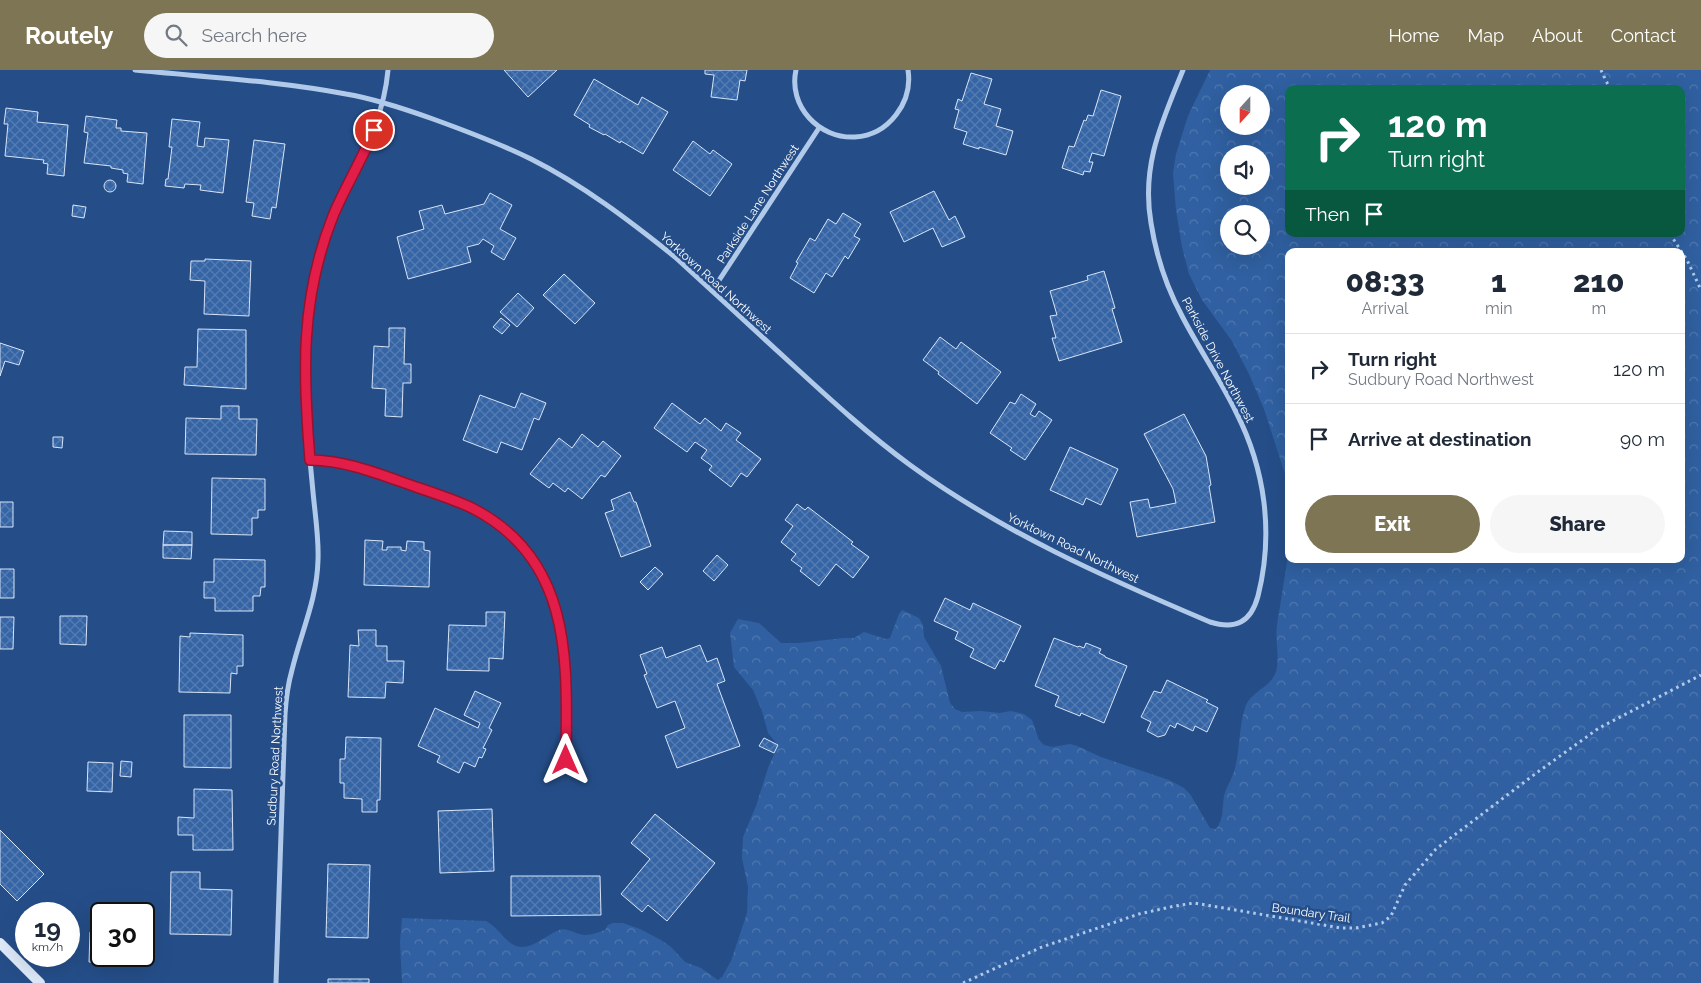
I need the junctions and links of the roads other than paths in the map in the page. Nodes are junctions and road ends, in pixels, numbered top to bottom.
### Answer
1 (135, 70) edge
2 (388, 70) edge
3 (796, 70) edge
4 (908, 70) edge
5 (1184, 70) edge
6 (382, 102) junction
7 (819, 128) junction
8 (712, 291) junction
9 (310, 460) junction
10 (1235, 625) joint
11 (566, 760) dead end
12 (0, 943) edge
13 (40, 983) edge
14 (276, 983) edge

1 - 6 street, Yorktown Road Northwest
2 - 6 street, Sudbury Road Northwest
3 - 7 street
4 - 7 street
5 - 10 street, Parkside Drive Northwest
6 - 8 street, Yorktown Road Northwest
6 - 9 street, Sudbury Road Northwest
7 - 8 street, Parkside Lane Northwest
8 - 10 street, Yorktown Road Northwest
9 - 11 street
9 - 14 street, Sudbury Road Northwest
12 - 13 street

